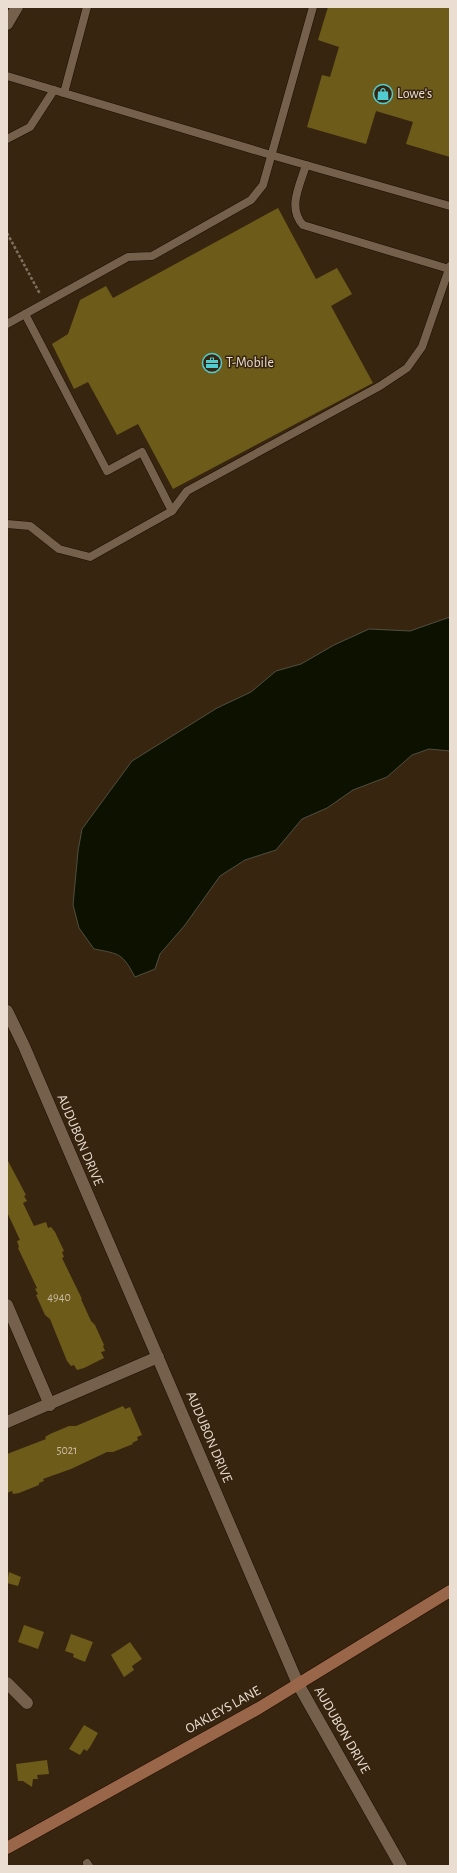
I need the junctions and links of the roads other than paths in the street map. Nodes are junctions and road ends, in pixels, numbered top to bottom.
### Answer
1 (17, 7) edge
2 (87, 7) edge
3 (313, 7) edge
4 (7, 24) edge
5 (7, 76) edge
6 (54, 90) junction
7 (64, 93) junction
8 (7, 139) edge
9 (271, 155) junction
10 (306, 165) junction
11 (450, 206) edge
12 (449, 267) edge
13 (25, 314) junction
14 (7, 324) edge
15 (172, 511) junction
16 (7, 524) edge
17 (7, 1011) edge
18 (7, 1305) edge
19 (158, 1357) junction
20 (50, 1405) junction
21 (7, 1422) edge
22 (450, 1590) edge
23 (7, 1683) edge
24 (298, 1684) junction
25 (27, 1703) dead end
26 (7, 1848) edge
27 (401, 1866) edge

1 - 4 street
2 - 7 lane
3 - 9 lane
5 - 6 lane
6 - 7 lane
6 - 8 lane
7 - 9 lane
9 - 10 lane
9 - 13 lane
10 - 11 lane
10 - 12 lane
12 - 15 lane
13 - 14 lane
13 - 15 lane
15 - 16 lane
17 - 19 street, AUDUBON DRIVE
18 - 20 street
19 - 20 street
19 - 24 street, AUDUBON DRIVE
20 - 21 street
22 - 24 main road, OAKLEYS LANE
23 - 25 street
24 - 26 main road, OAKLEYS LANE
24 - 27 street, AUDUBON DRIVE

